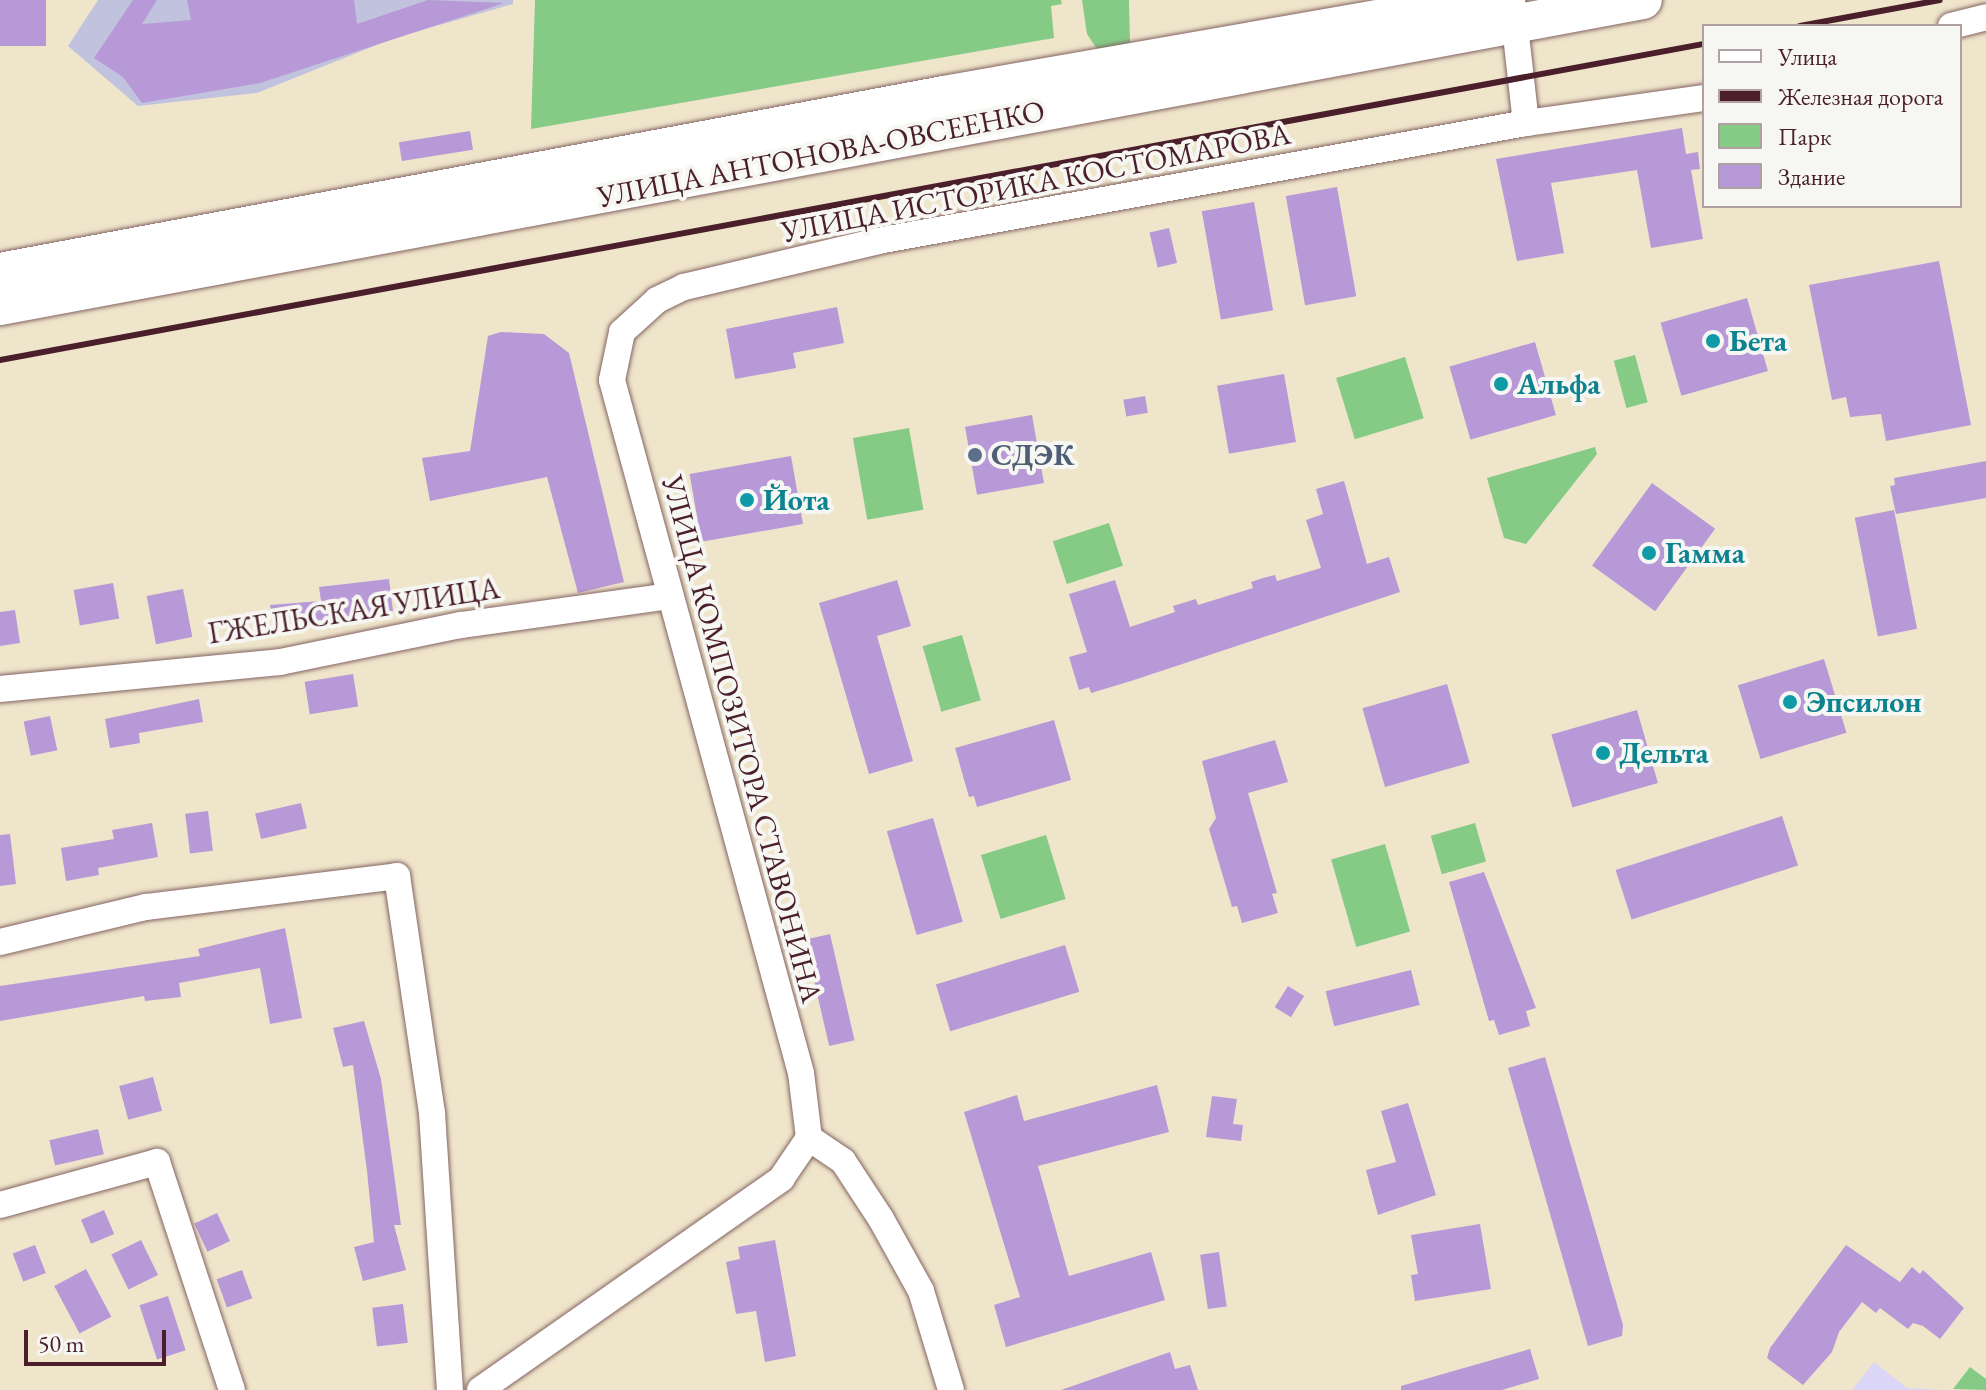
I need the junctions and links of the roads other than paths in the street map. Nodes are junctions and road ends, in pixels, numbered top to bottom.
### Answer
1 (1643, 0) edge
2 (1505, 7) edge
3 (1986, 17) edge
4 (1959, 24) edge
5 (1702, 98) edge
6 (1526, 123) junction
7 (0, 272) edge
8 (0, 306) edge
9 (612, 380) joint
10 (669, 596) junction
11 (0, 689) edge
12 (0, 942) edge
13 (809, 1126) junction
14 (0, 1205) edge
15 (232, 1390) edge
16 (450, 1390) edge
17 (480, 1390) edge
18 (951, 1390) edge

1 - 2 highway, УЛИЦА АНТОНОВА-ОВСЕЕНКО
2 - 6 street
2 - 7 highway, УЛИЦА АНТОНОВА-ОВСЕЕНКО
2 - 8 highway, УЛИЦА АНТОНОВА-ОВСЕЕНКО
3 - 4 street
5 - 6 street, УЛИЦА ИСТОРИКА КОСТОМАРОВА
6 - 9 street, УЛИЦА ИСТОРИКА КОСТОМАРОВА
9 - 10 street, УЛИЦА КОМПОЗИТОРА СТАВОНИНА
10 - 11 street, ГЖЕЛЬСКАЯ УЛИЦА
10 - 13 street, УЛИЦА КОМПОЗИТОРА СТАВОНИНА
12 - 16 street
13 - 17 street
13 - 18 street
14 - 15 street

